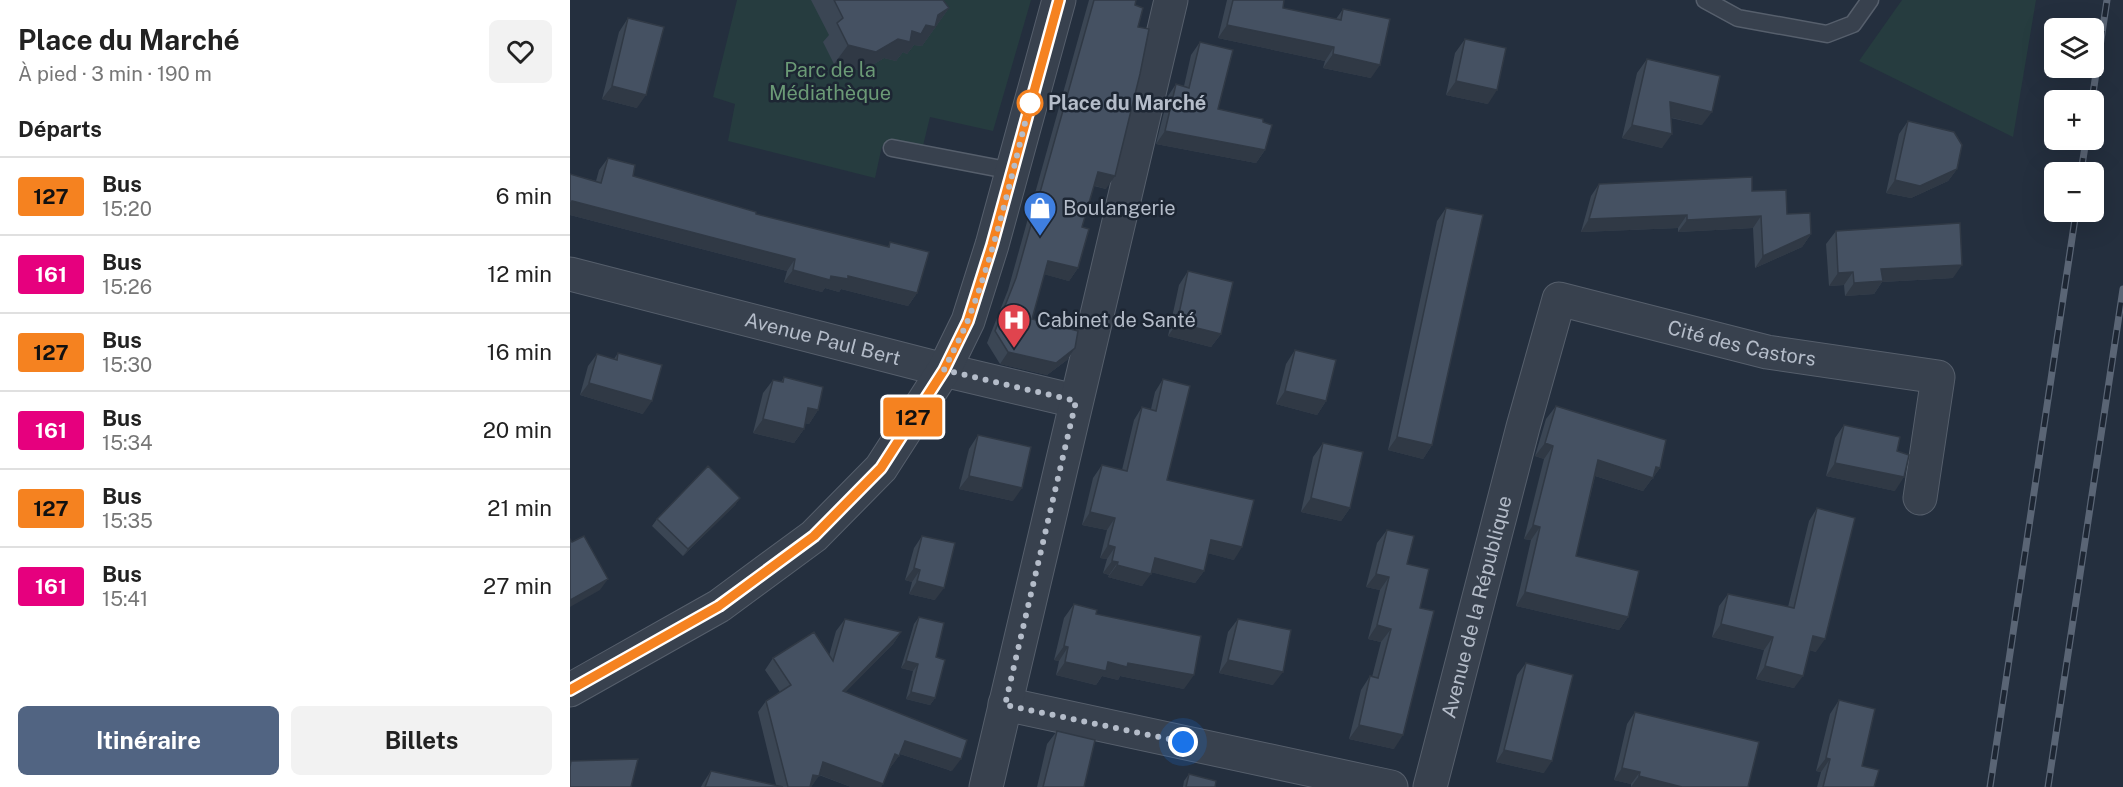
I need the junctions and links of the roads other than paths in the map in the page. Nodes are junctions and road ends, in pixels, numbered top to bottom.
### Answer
1 (1059, 0) edge
2 (1171, 0) edge
3 (1705, 0) edge
4 (1870, 0) edge
5 (892, 148) dead end
6 (1012, 171) junction
7 (570, 273) edge
8 (944, 370) junction
9 (1076, 401) junction
10 (1523, 427) joint
11 (1920, 498) dead end
12 (570, 690) edge
13 (1005, 705) junction
14 (986, 787) edge
15 (1391, 787) edge
16 (1430, 787) edge

1 - 6 street
2 - 9 street
3 - 4 lane
5 - 6 lane
6 - 8 street
7 - 8 street, Avenue Paul Bert
8 - 9 street, Avenue Paul Bert
8 - 12 street
9 - 13 street
10 - 11 street, Cité des Castors
10 - 16 street, Avenue de la République
13 - 14 street
13 - 15 street

